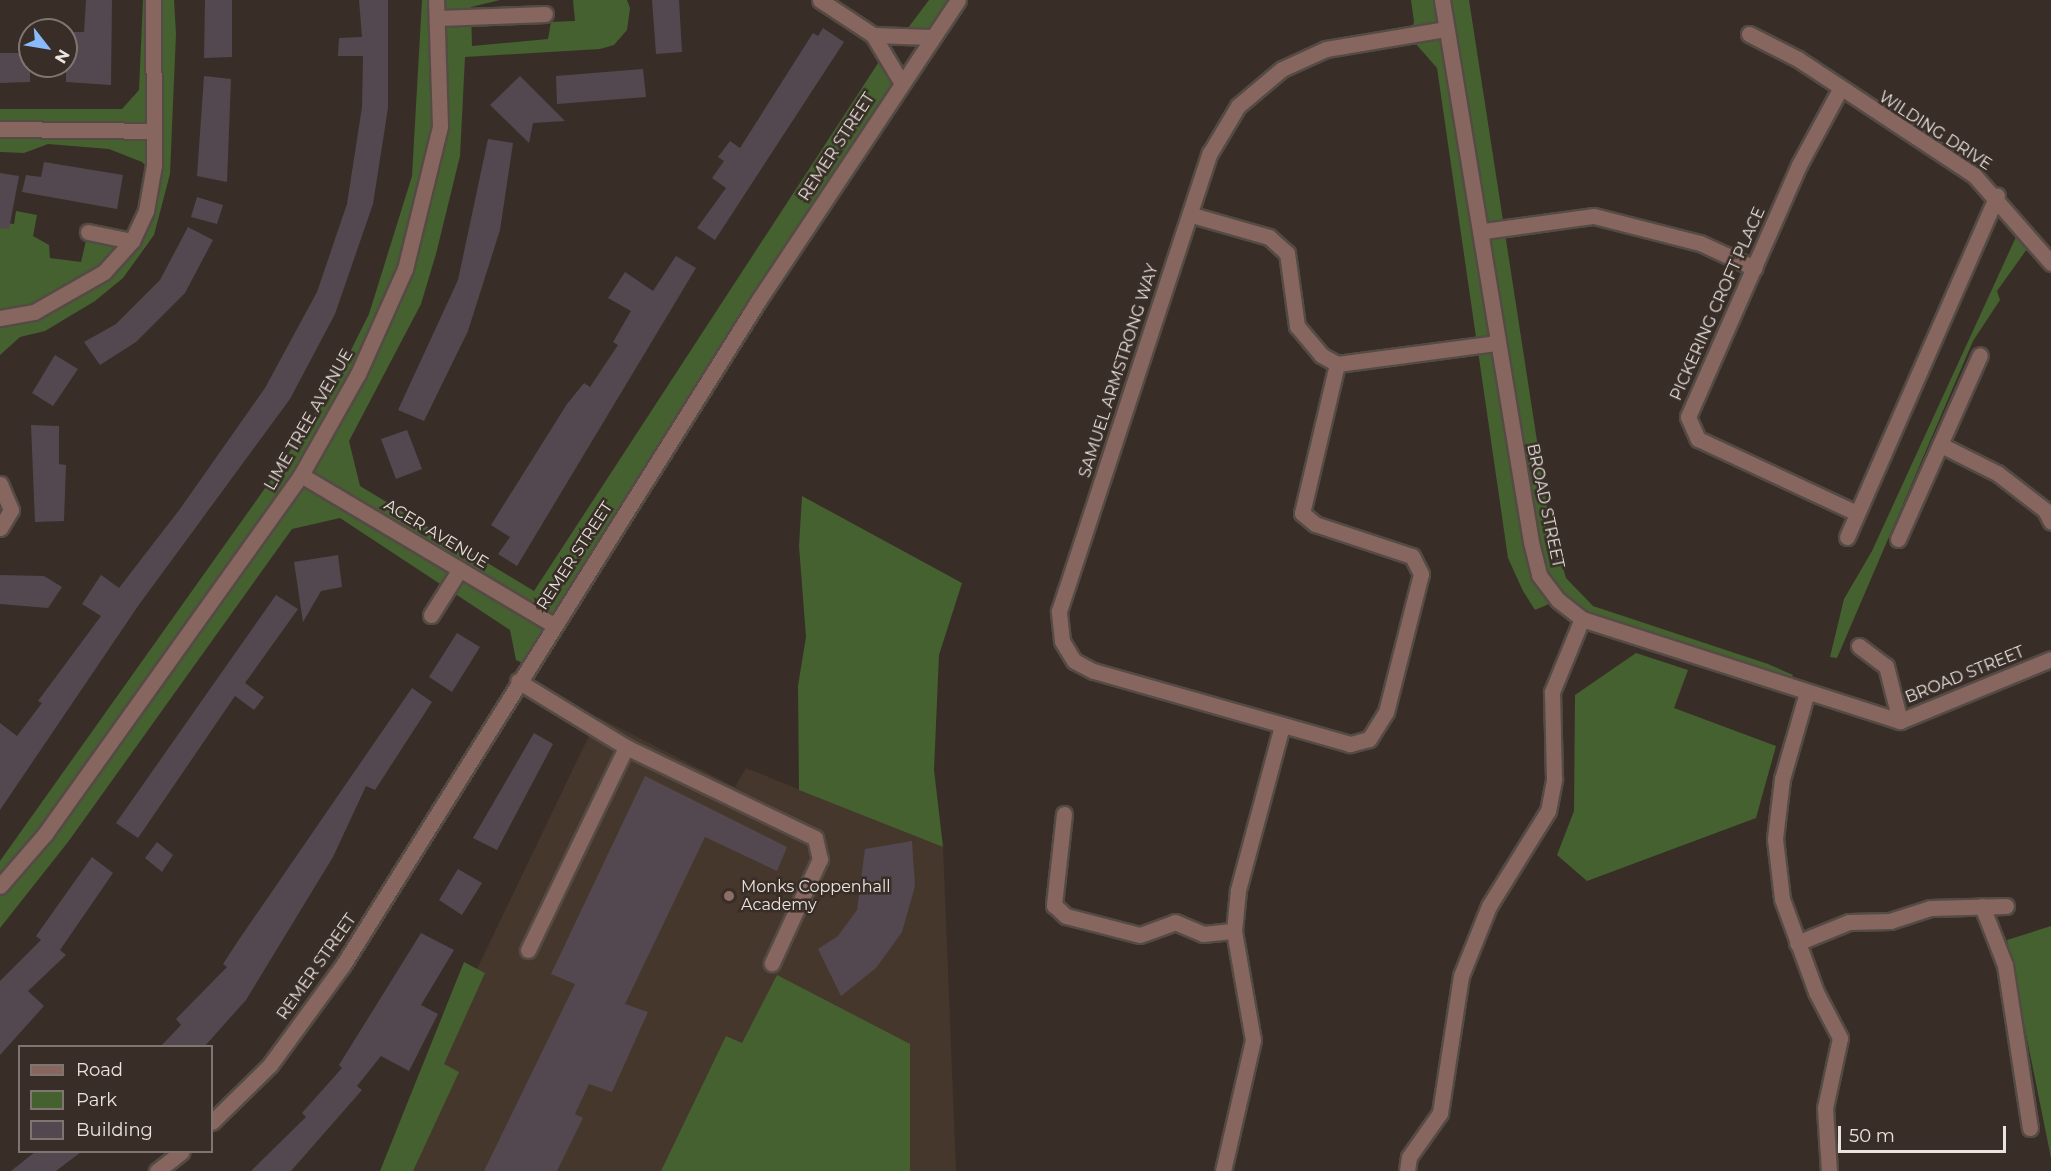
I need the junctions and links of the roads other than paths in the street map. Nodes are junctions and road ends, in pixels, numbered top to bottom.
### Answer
1 (153, 0) edge
2 (436, 0) edge
3 (820, 0) edge
4 (958, 0) edge
5 (1442, 0) edge
6 (545, 14) dead end
7 (440, 18) junction
8 (1446, 29) junction
9 (1749, 34) dead end
10 (873, 35) junction
11 (931, 36) junction
12 (901, 82) junction
13 (1839, 91) junction
14 (0, 129) edge
15 (153, 130) junction
16 (1997, 196) junction
17 (1192, 215) junction
18 (1484, 231) junction
19 (88, 232) dead end
20 (132, 241) junction
21 (2051, 263) edge
22 (1754, 268) junction
23 (0, 318) edge
24 (1496, 343) junction
25 (1980, 355) dead end
26 (1337, 364) junction
27 (1941, 445) junction
28 (301, 475) junction
29 (0, 484) edge
30 (1857, 513) junction
31 (2051, 522) edge
32 (0, 528) edge
33 (1847, 537) dead end
34 (1898, 539) dead end
35 (460, 569) junction
36 (431, 615) dead end
37 (1582, 619) junction
38 (552, 624) junction
39 (1859, 646) dead end
40 (2051, 659) edge
41 (518, 681) junction
42 (1807, 692) junction
43 (1900, 721) junction
44 (1282, 726) junction
45 (626, 747) junction
46 (1064, 814) dead end
47 (0, 886) edge
48 (1982, 906) junction
49 (2006, 906) dead end
50 (1234, 931) junction
51 (1797, 943) junction
52 (528, 950) dead end
53 (772, 963) dead end
54 (213, 1121) edge
55 (2030, 1128) dead end
56 (180, 1153) edge
57 (157, 1171) edge
58 (1223, 1171) edge
59 (1407, 1171) edge
60 (1829, 1171) edge

1 - 15 street
2 - 7 street, LIME TREE AVENUE
3 - 10 street
4 - 11 street, REMER STREET
5 - 8 street, BROAD STREET
6 - 7 street
7 - 28 street, LIME TREE AVENUE
8 - 17 street, SAMUEL ARMSTRONG WAY
8 - 18 street, BROAD STREET
9 - 13 street, WILDING DRIVE
10 - 11 street
10 - 12 street
11 - 12 street, REMER STREET
12 - 38 street, REMER STREET
13 - 16 street, WILDING DRIVE
13 - 22 street, PICKERING CROFT PLACE
14 - 15 street
15 - 20 street
16 - 21 street, WILDING DRIVE
16 - 30 street
17 - 26 street
17 - 44 street, SAMUEL ARMSTRONG WAY
18 - 22 street
18 - 24 street, BROAD STREET
19 - 20 street
20 - 23 street
22 - 30 street, PICKERING CROFT PLACE
24 - 26 street
24 - 37 street, BROAD STREET
25 - 27 street
26 - 44 street, SAMUEL ARMSTRONG WAY
27 - 31 street
27 - 34 street
28 - 35 street, ACER AVENUE
28 - 47 street, LIME TREE AVENUE
29 - 32 street
30 - 33 street
35 - 36 street
35 - 38 street, ACER AVENUE
37 - 42 street, BROAD STREET
37 - 59 street
38 - 41 street, REMER STREET
39 - 43 street
40 - 43 street, BROAD STREET
41 - 45 street
41 - 54 street, REMER STREET
42 - 43 street, BROAD STREET
42 - 51 street
44 - 50 street
45 - 52 street
45 - 53 street
46 - 50 street
48 - 49 street
48 - 51 street
48 - 55 street
50 - 58 street
51 - 60 street
56 - 57 street

